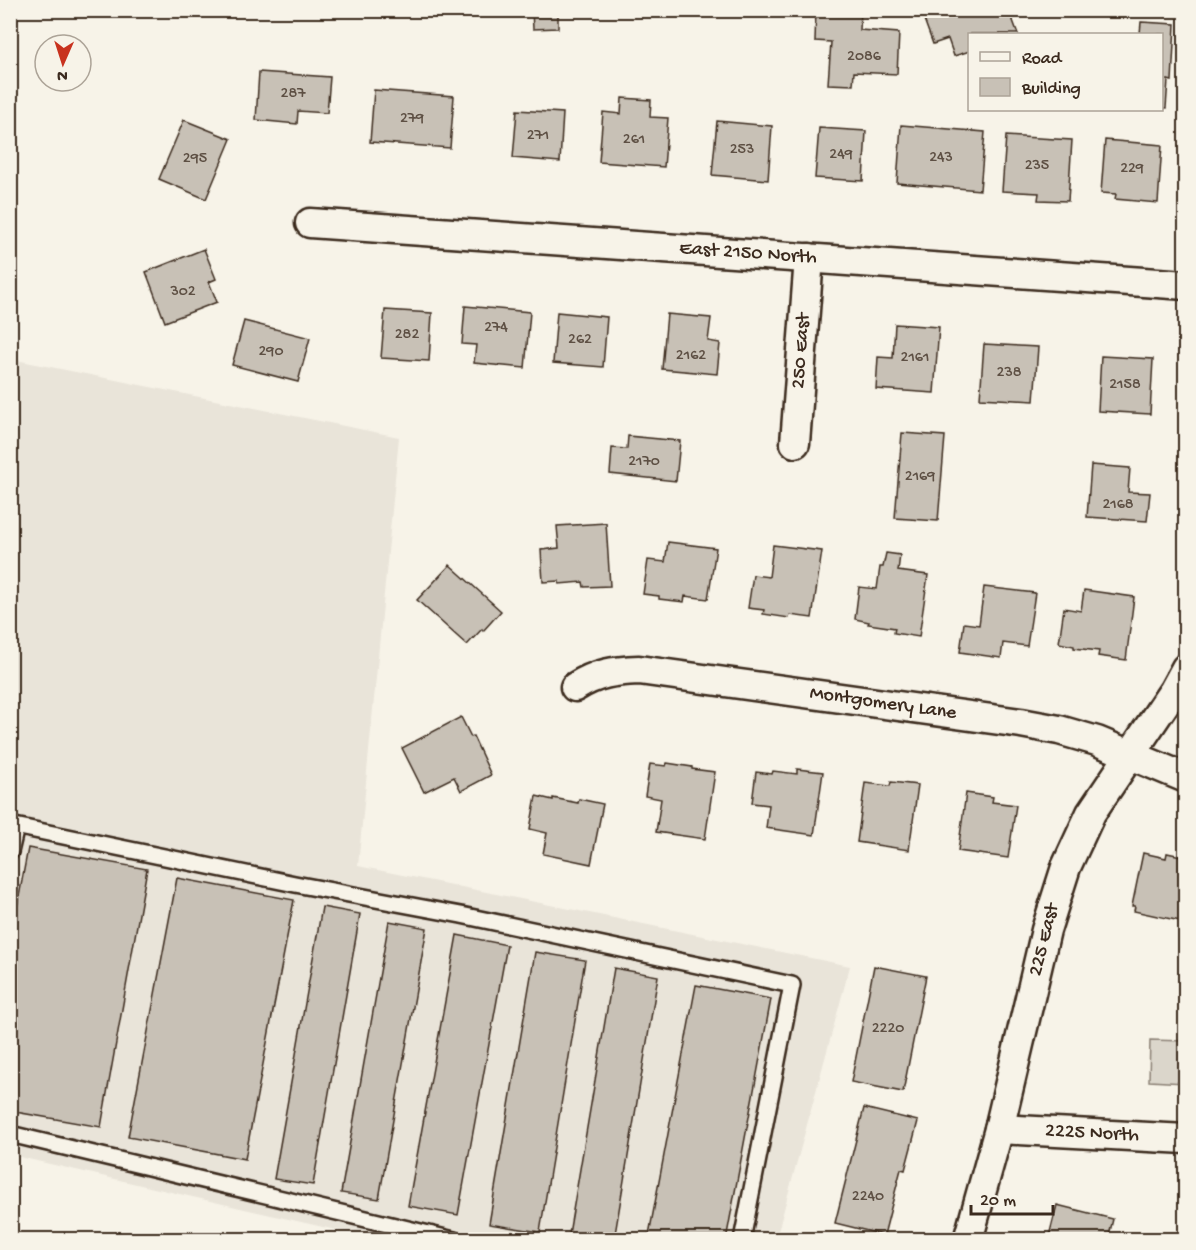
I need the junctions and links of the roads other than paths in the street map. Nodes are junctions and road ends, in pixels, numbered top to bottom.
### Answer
1 (310, 223) dead end
2 (809, 258) junction
3 (1185, 285) edge
4 (795, 443) dead end
5 (1185, 668) edge
6 (575, 687) dead end
7 (1130, 754) junction
8 (1185, 778) edge
9 (13, 826) edge
10 (10, 852) edge
11 (999, 1129) junction
12 (10, 1134) edge
13 (1185, 1138) edge
14 (454, 1239) edge
15 (742, 1239) edge
16 (968, 1239) edge

1 - 2 street, East 2150 North
2 - 3 street, East 2150 North
2 - 4 street, 250 East
5 - 7 street, 225 East
6 - 7 street, Montgomery Lane
7 - 8 street, Montgomery Lane
7 - 11 street, 225 East
9 - 10 lane
9 - 15 lane
11 - 13 street, 2225 North
11 - 16 street, 225 East
12 - 14 lane

